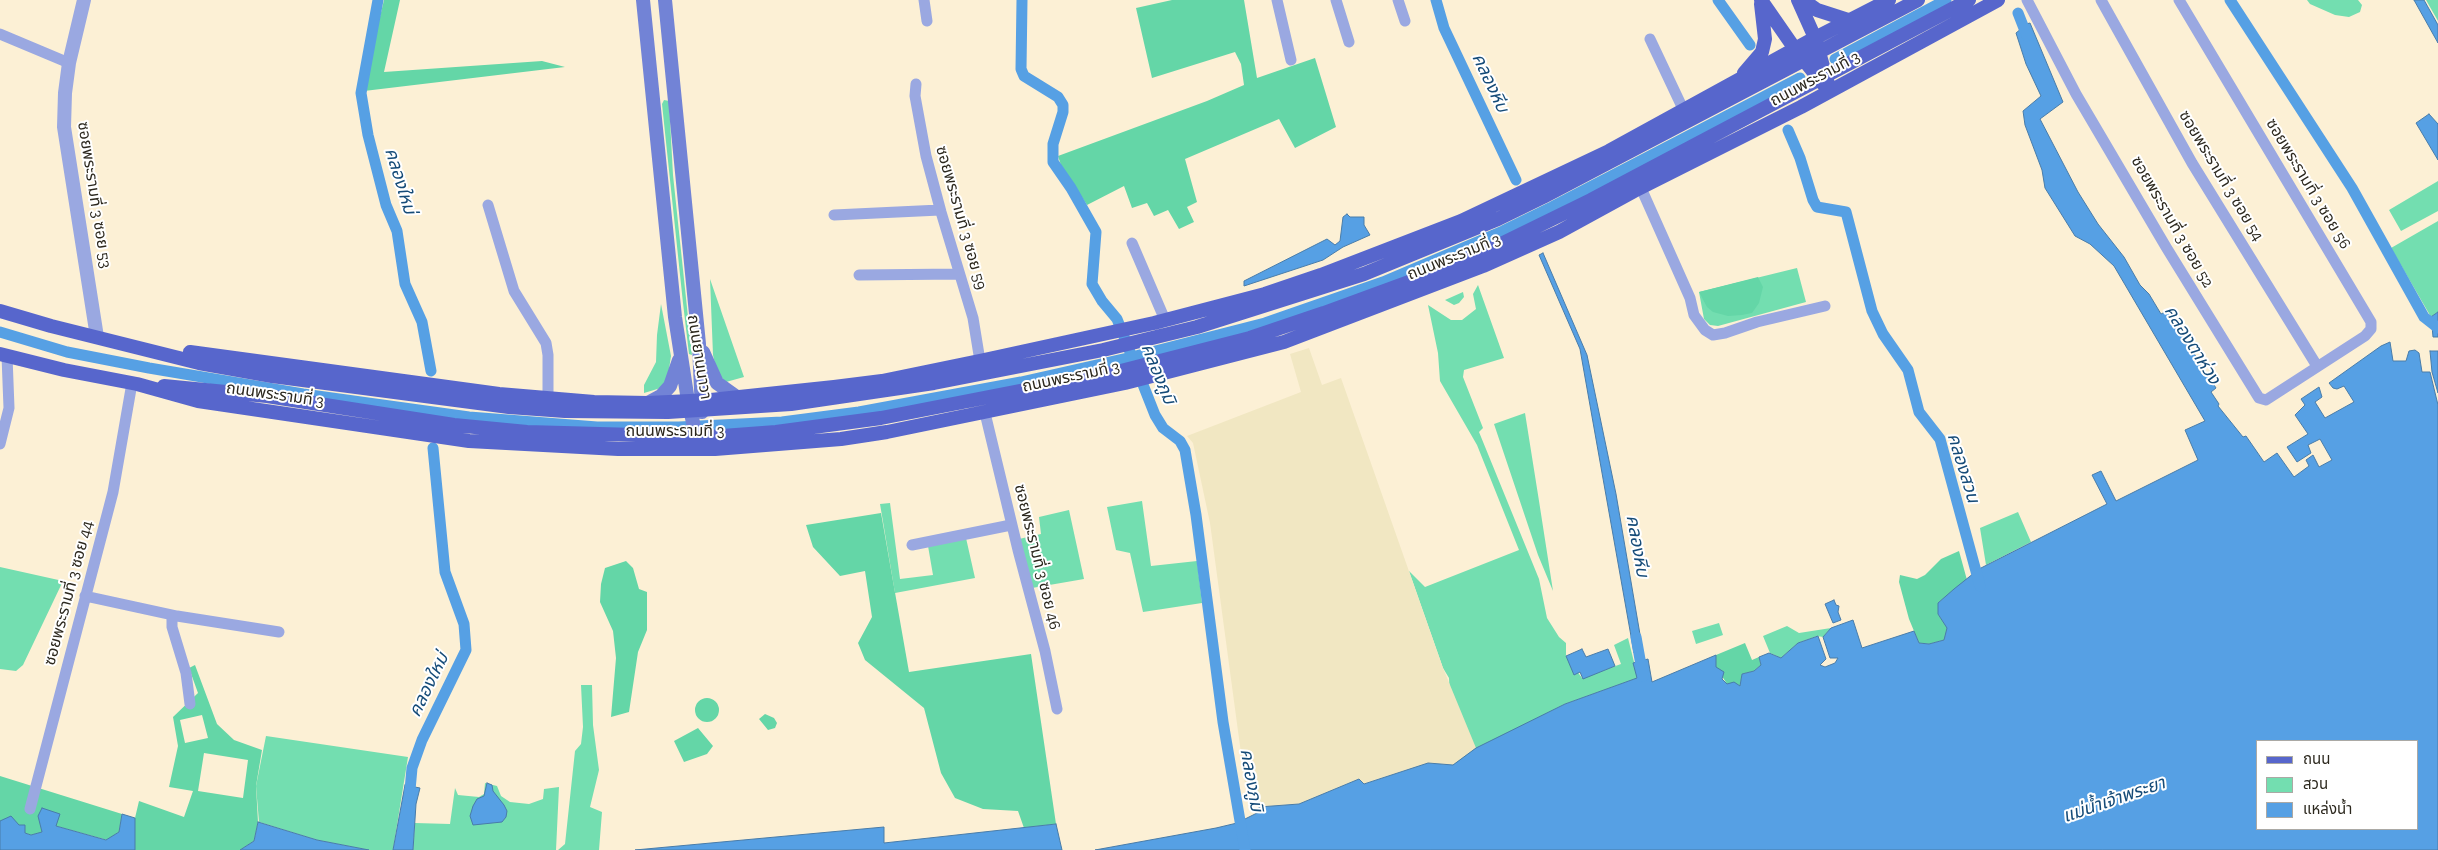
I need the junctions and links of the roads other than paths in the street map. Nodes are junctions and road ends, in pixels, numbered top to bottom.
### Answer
1 (84, 0) edge
2 (643, 0) edge
3 (924, 0) edge
4 (1277, 0) edge
5 (1336, 0) edge
6 (1398, 0) edge
7 (1761, 0) edge
8 (1798, 0) edge
9 (1803, 0) edge
10 (1918, 0) edge
11 (1969, 0) edge
12 (1998, 0) edge
13 (2027, 0) edge
14 (2101, 0) edge
15 (2179, 0) edge
16 (1884, 3) edge
17 (665, 5) edge
18 (1848, 20) junction
19 (1404, 21) dead end
20 (927, 22) dead end
21 (0, 34) edge
22 (1815, 38) junction
23 (1650, 39) dead end
24 (1350, 42) dead end
25 (1794, 49) junction
26 (1905, 51) junction
27 (1291, 60) dead end
28 (69, 63) junction
29 (916, 84) dead end
30 (1733, 84) junction
31 (651, 85) junction
32 (1830, 92) junction
33 (1684, 111) junction
34 (1609, 151) junction
35 (1638, 189) junction
36 (488, 205) dead end
37 (940, 210) junction
38 (834, 215) dead end
39 (1132, 243) dead end
40 (959, 274) junction
41 (859, 275) dead end
42 (1825, 306) dead end
43 (0, 312) edge
44 (1165, 320) junction
45 (97, 338) junction
46 (699, 344) junction
47 (127, 345) junction
48 (4, 355) edge
49 (681, 355) junction
50 (980, 361) junction
51 (2317, 366) junction
52 (882, 381) junction
53 (135, 384) junction
54 (548, 398) junction
55 (738, 398) junction
56 (688, 401) junction
57 (594, 402) junction
58 (648, 403) junction
59 (698, 410) junction
60 (985, 414) junction
61 (887, 432) junction
62 (0, 444) edge
63 (593, 448) junction
64 (700, 449) junction
65 (1012, 525) junction
66 (912, 545) dead end
67 (85, 596) junction
68 (172, 614) junction
69 (279, 632) dead end
70 (190, 704) dead end
71 (1057, 709) dead end
72 (30, 809) dead end

1 - 28 street, ซอยพระรามที่ 3 ซอย 53
2 - 31 main road, ถนนยานนาวา
3 - 20 street
4 - 27 street
5 - 24 street
6 - 19 street
7 - 25 main road
7 - 30 main road
8 - 22 main road
9 - 18 main road
10 - 47 main road, ถนนพระรามที่ 3
11 - 53 main road, ถนนพระรามที่ 3
12 - 26 main road, ถนนพระรามที่ 3
13 - 51 street, ซอยพระรามที่ 3 ซอย 52
14 - 51 street, ซอยพระรามที่ 3 ซอย 54
15 - 51 street, ซอยพระรามที่ 3 ซอย 56
16 - 18 main road, ถนนพระรามที่ 3
16 - 26 main road
17 - 31 main road
17 - 46 main road, ถนนยานนาวา
18 - 22 main road, ถนนพระรามที่ 3
21 - 28 street
22 - 25 main road, ถนนพระรามที่ 3
22 - 32 main road
23 - 33 street
25 - 30 main road, ถนนพระรามที่ 3
25 - 32 main road
26 - 32 main road, ถนนพระรามที่ 3
28 - 45 street, ซอยพระรามที่ 3 ซอย 53
29 - 37 street, ซอยพระรามที่ 3 ซอย 59
30 - 33 main road, ถนนพระรามที่ 3
31 - 49 main road, ถนนยานนาวา
32 - 35 main road, ถนนพระรามที่ 3
33 - 34 main road, ถนนพระรามที่ 3
34 - 35 main road
34 - 44 main road, ถนนพระรามที่ 3
35 - 42 street
35 - 60 main road, ถนนพระรามที่ 3
36 - 54 street
37 - 38 street
37 - 40 street, ซอยพระรามที่ 3 ซอย 59
39 - 44 street
40 - 41 street
40 - 50 street, ซอยพระรามที่ 3 ซอย 59
43 - 45 main road, ถนนพระรามที่ 3
44 - 50 main road, ถนนพระรามที่ 3
45 - 47 main road, ถนนพระรามที่ 3
46 - 55 main road
46 - 59 main road, ถนนยานนาวา
47 - 54 main road, ถนนพระรามที่ 3
48 - 53 main road, ถนนพระรามที่ 3
48 - 62 street
49 - 56 main road, ถนนยานนาวา
49 - 58 main road
50 - 52 main road, ถนนพระรามที่ 3
52 - 55 main road, ถนนพระรามที่ 3
52 - 61 main road
53 - 63 main road, ถนนพระรามที่ 3
53 - 67 street, ซอยพระรามที่ 3 ซอย 44
54 - 57 main road, ถนนพระรามที่ 3
55 - 59 main road, ถนนพระรามที่ 3
56 - 58 main road, ถนนพระรามที่ 3
56 - 59 main road, ถนนพระรามที่ 3
57 - 58 main road, ถนนพระรามที่ 3
57 - 63 main road
59 - 64 main road, ถนนยานนาวา
60 - 61 main road, ถนนพระรามที่ 3
60 - 65 street, ซอยพระรามที่ 3 ซอย 46
61 - 64 main road, ถนนพระรามที่ 3
63 - 64 main road, ถนนพระรามที่ 3
65 - 66 street
65 - 71 street, ซอยพระรามที่ 3 ซอย 46
67 - 68 street
67 - 72 street, ซอยพระรามที่ 3 ซอย 44
68 - 69 street
68 - 70 street

